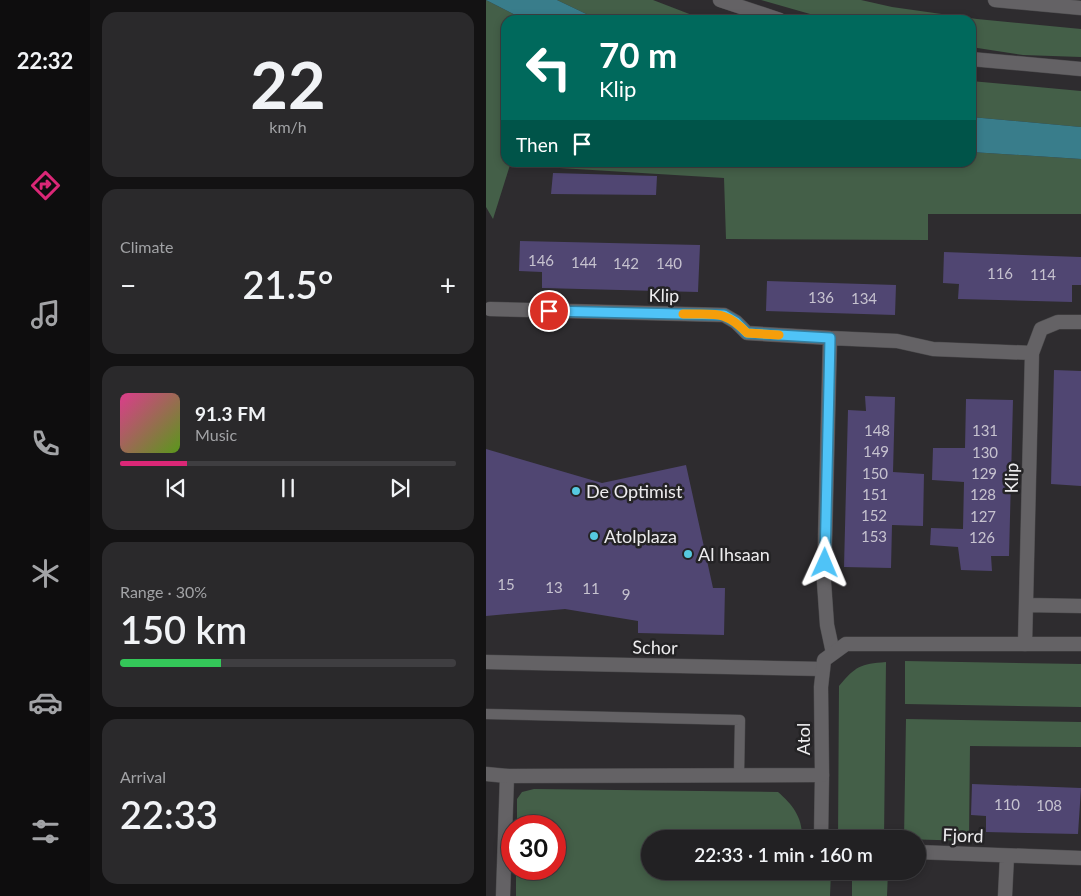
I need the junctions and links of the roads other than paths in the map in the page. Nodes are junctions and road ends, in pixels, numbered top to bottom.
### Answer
1 (720, 0) edge
2 (994, 0) edge
3 (1081, 8) edge
4 (765, 15) edge
5 (976, 59) edge
6 (1081, 69) edge
7 (490, 310) dead end
8 (1081, 322) edge
9 (830, 338) junction
10 (1032, 353) junction
11 (1026, 605) junction
12 (1081, 606) edge
13 (1025, 644) junction
14 (1081, 644) edge
15 (833, 653) junction
16 (486, 662) edge
17 (823, 669) junction
18 (486, 714) edge
19 (486, 774) edge
20 (739, 775) junction
21 (822, 775) junction
22 (507, 776) junction
23 (821, 830) edge
24 (926, 852) edge
25 (1007, 856) junction
26 (1081, 858) edge
27 (503, 896) edge
28 (1005, 896) edge

1 - 4 street
2 - 3 street
5 - 6 street
7 - 9 street, Klip
8 - 10 street, Klip
9 - 10 street, Klip
9 - 15 street
10 - 11 street, Klip
11 - 12 street
11 - 13 street, Klip
13 - 14 street
13 - 15 street
15 - 17 street, Atol
16 - 17 street, Schor
17 - 21 street, Atol
18 - 20 lane
19 - 22 street, Atol
20 - 21 street, Atol
20 - 22 street, Atol
21 - 23 street
22 - 27 street
24 - 25 street, Fjord
25 - 26 street, Fjord
25 - 28 street, Fjord

